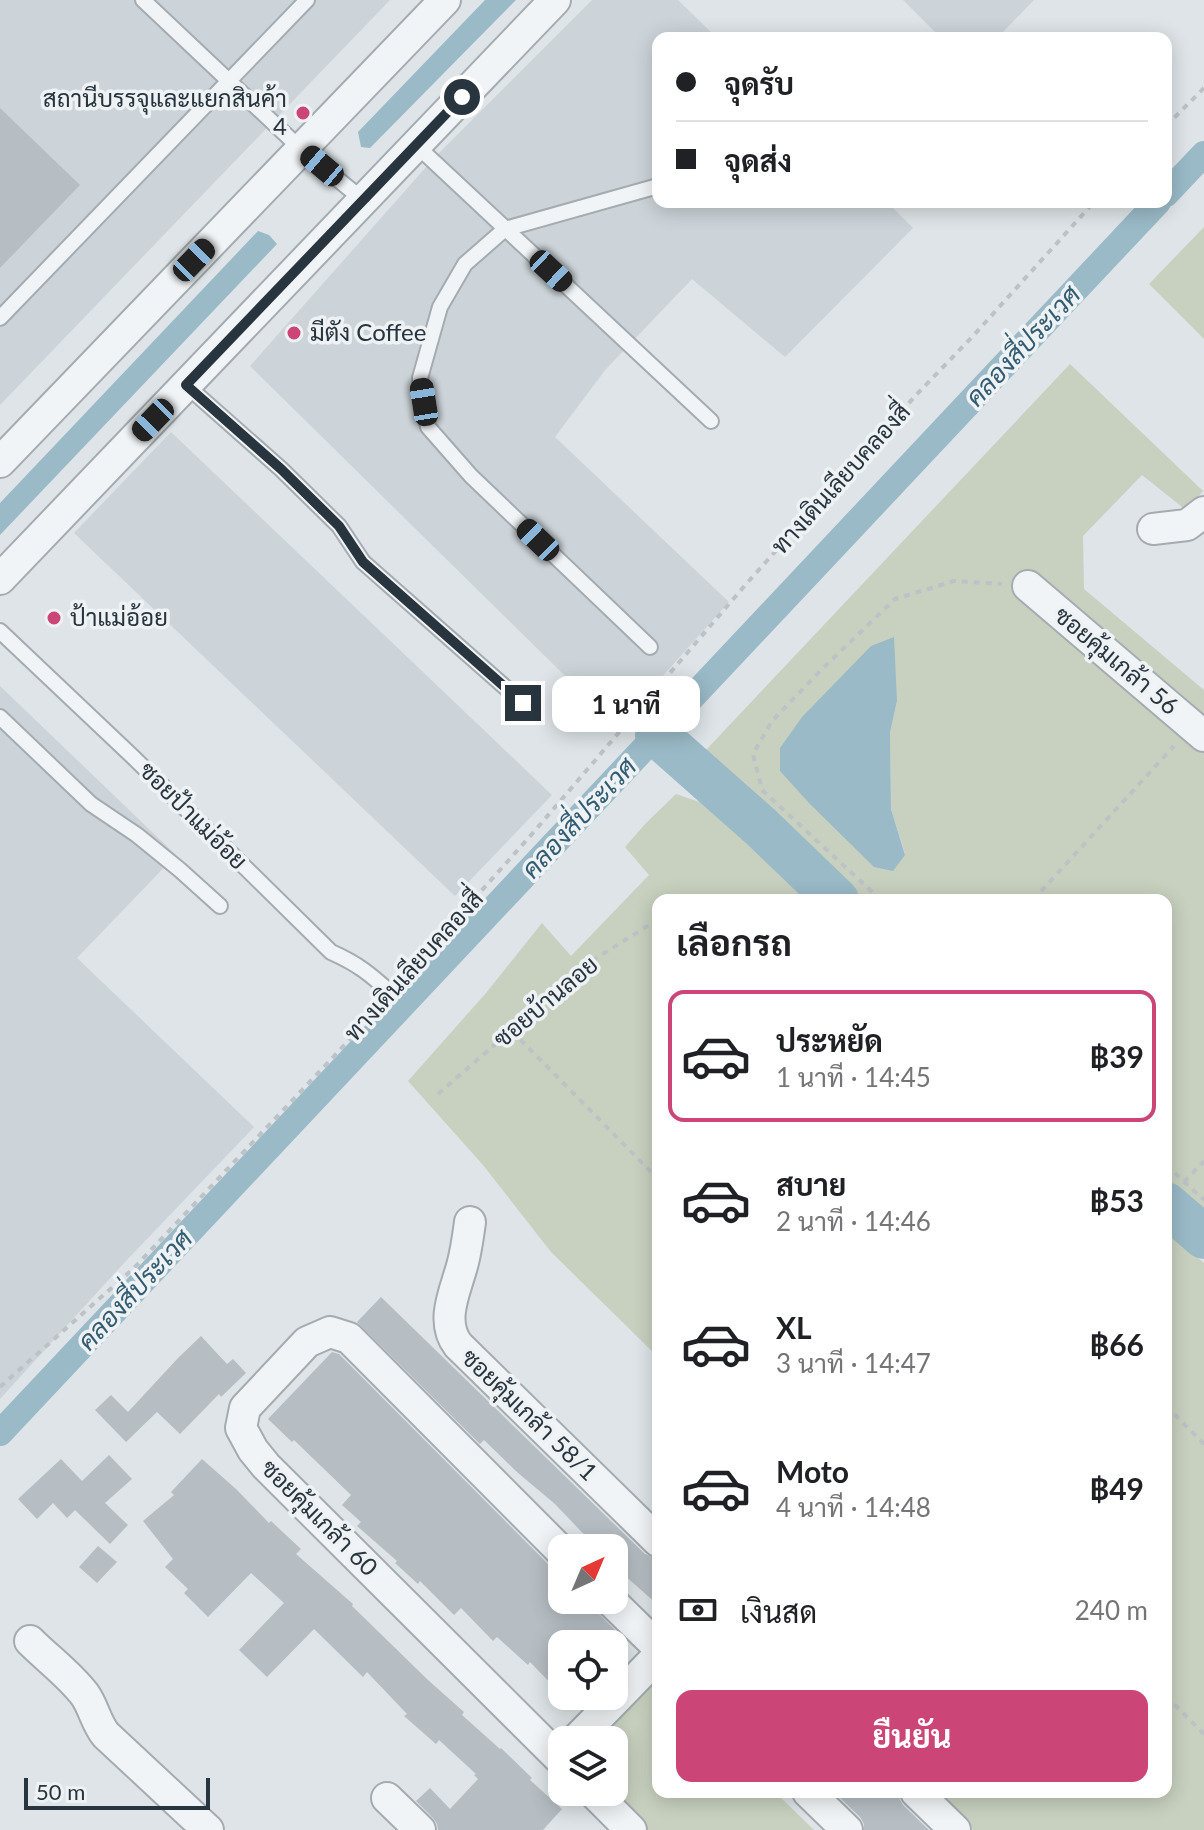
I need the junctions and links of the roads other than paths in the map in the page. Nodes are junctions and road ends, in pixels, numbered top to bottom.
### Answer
1 (143, 0) edge
2 (307, 0) edge
3 (445, 0) edge
4 (555, 0) edge
5 (230, 81) junction
6 (416, 145) junction
7 (301, 149) junction
8 (652, 188) edge
9 (363, 200) junction
10 (505, 229) junction
11 (0, 318) edge
12 (186, 385) junction
13 (711, 421) dead end
14 (0, 462) edge
15 (1204, 512) edge
16 (1153, 529) dead end
17 (0, 579) edge
18 (1028, 586) road end
19 (0, 631) edge
20 (650, 647) dead end
21 (523, 703) dead end
22 (0, 717) edge
23 (1198, 731) edge
24 (220, 906) dead end
25 (391, 993) road end
26 (470, 1222) dead end
27 (652, 1535) edge
28 (548, 1538) edge
29 (624, 1614) edge
30 (30, 1641) dead end
31 (652, 1641) edge
32 (652, 1662) edge
33 (591, 1726) edge
34 (548, 1737) edge
35 (387, 1798) dead end
36 (814, 1798) edge
37 (922, 1798) edge
38 (607, 1806) edge
39 (208, 1830) edge
40 (420, 1830) edge
41 (631, 1830) edge
42 (847, 1830) edge
43 (955, 1830) edge

1 - 5 lane
2 - 5 lane
3 - 7 street
4 - 6 street
5 - 7 lane
5 - 11 lane
6 - 9 street
6 - 10 lane
7 - 9 lane
7 - 14 street
8 - 10 lane
9 - 12 street
10 - 13 lane
10 - 20 lane
12 - 17 street
12 - 21 lane
15 - 16 street
18 - 23 street, ซอยคุ้มเกล้า 56
19 - 25 lane, ซอยป้าแม่อ้อย
22 - 24 lane
26 - 27 street, ซอยคุ้มเกล้า 58/1
28 - 34 street, ซอยคุ้มเกล้า 60
29 - 31 street
30 - 39 street
32 - 33 street, ซอยคุ้มเกล้า 60
35 - 40 street
36 - 42 street
37 - 43 street
38 - 41 street

